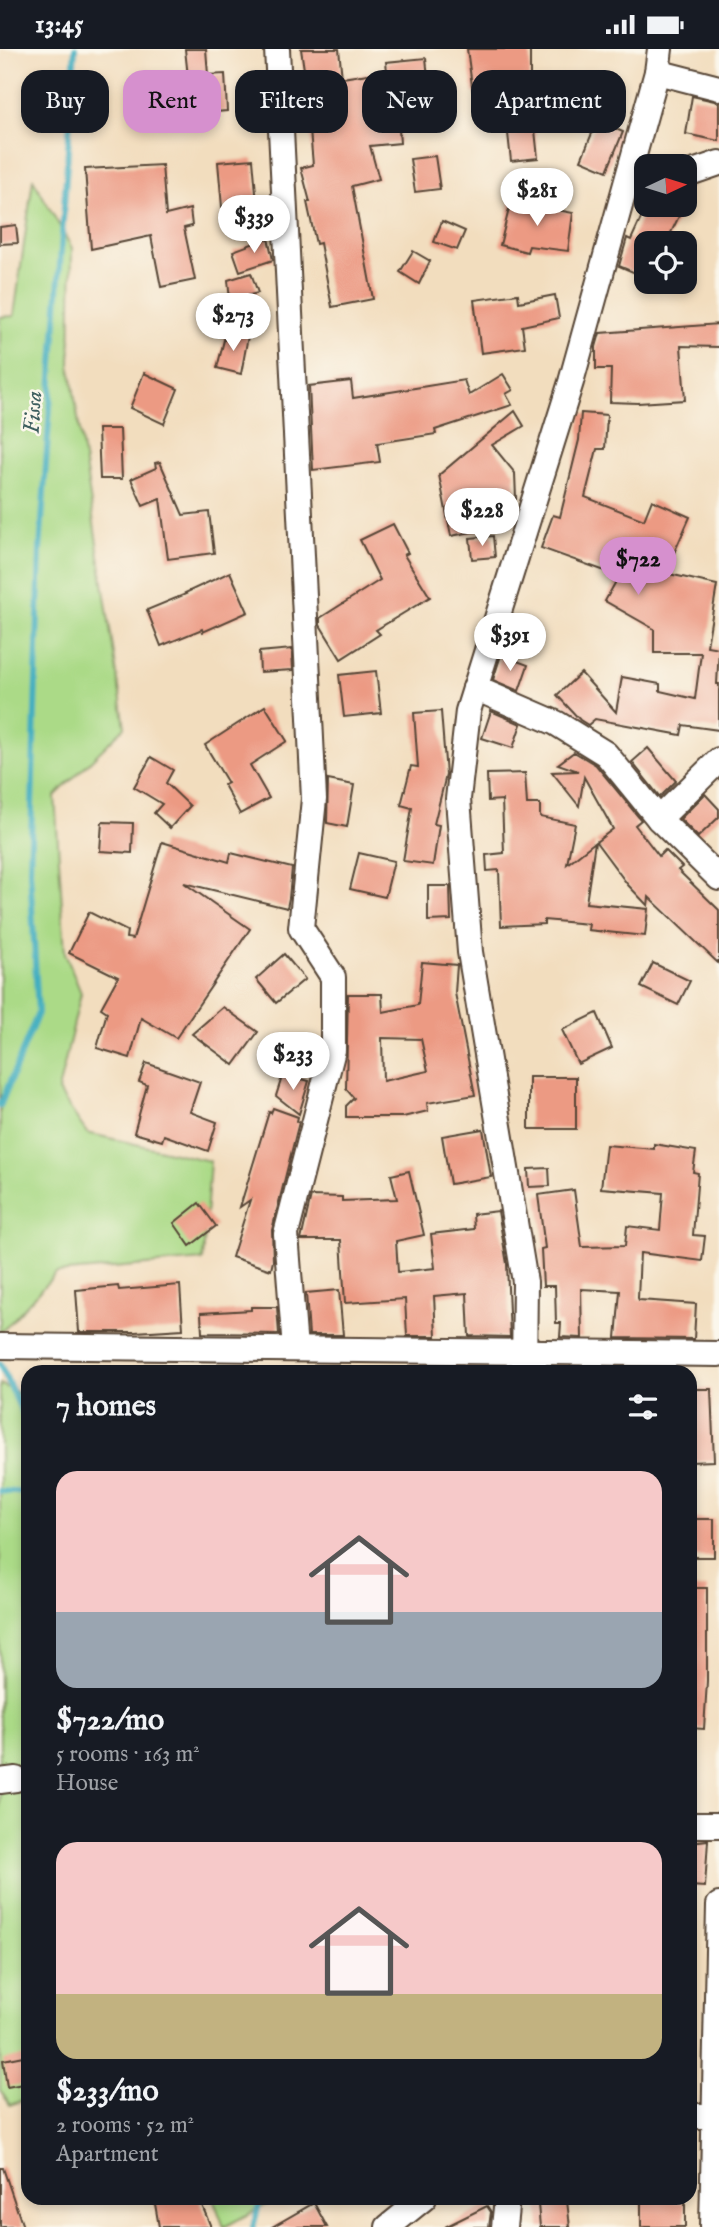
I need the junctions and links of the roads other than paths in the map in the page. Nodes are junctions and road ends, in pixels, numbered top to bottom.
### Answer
1 (277, 49) edge
2 (658, 60) edge
3 (719, 88) edge
4 (719, 163) edge
5 (697, 171) edge
6 (634, 194) edge
7 (622, 198) junction
8 (475, 688) junction
9 (719, 760) edge
10 (659, 819) junction
11 (719, 878) edge
12 (0, 1346) edge
13 (295, 1349) junction
14 (719, 1355) edge
15 (524, 1363) edge
16 (697, 1825) edge
17 (719, 1825) edge
18 (719, 1906) edge
19 (697, 2116) edge
20 (717, 2116) edge
21 (415, 2205) edge
22 (506, 2205) edge
23 (388, 2227) edge
24 (504, 2227) edge
25 (712, 2227) edge

1 - 13 street
2 - 3 street
2 - 7 street
4 - 5 street
6 - 7 street
7 - 8 street
8 - 10 street
8 - 15 street
9 - 10 street
10 - 11 street
12 - 13 street
13 - 15 street
14 - 15 street
16 - 17 street
18 - 20 street
19 - 20 street
20 - 25 street
21 - 23 street
22 - 24 street

